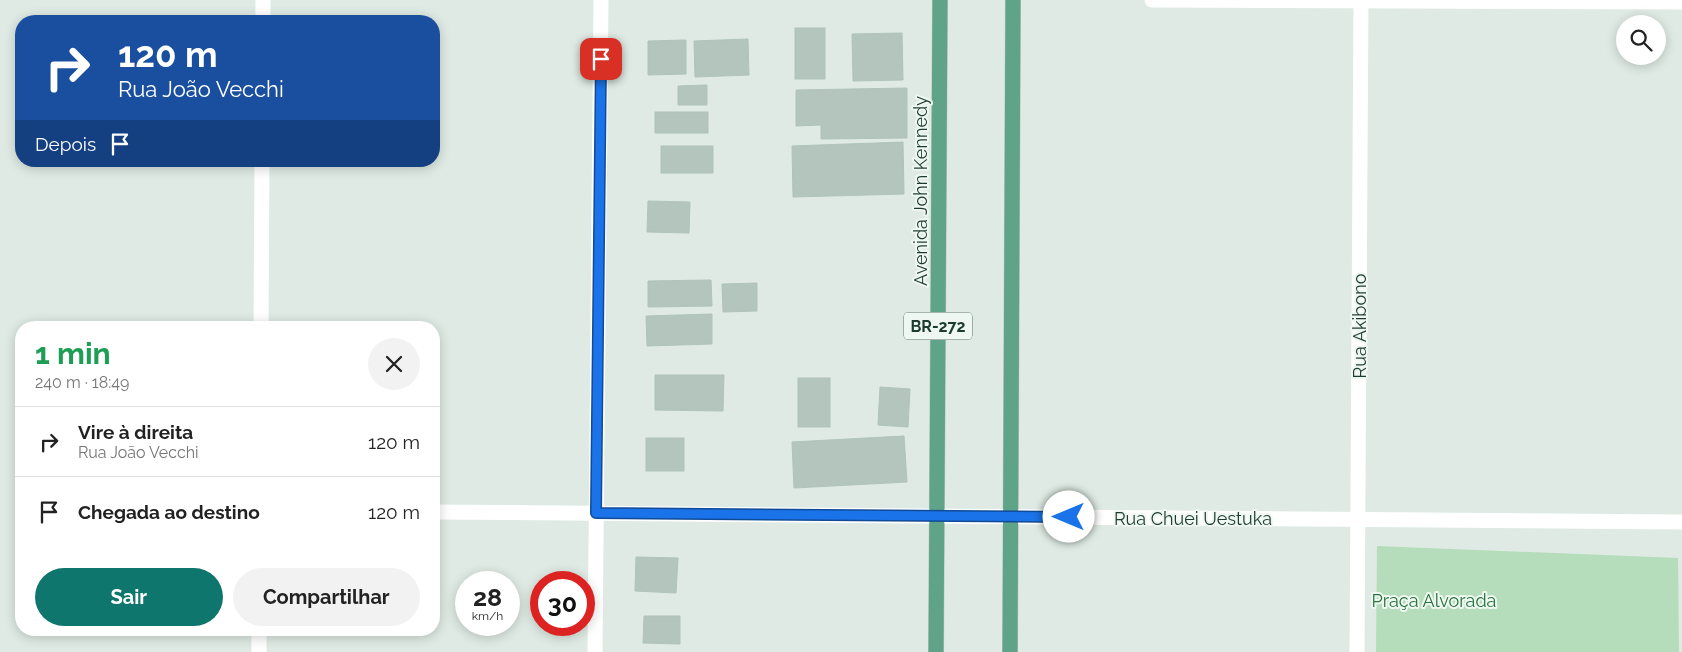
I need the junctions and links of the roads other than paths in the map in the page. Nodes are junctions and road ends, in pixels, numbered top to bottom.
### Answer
1 (263, 0) edge
2 (601, 0) edge
3 (940, 0) edge
4 (1013, 0) edge
5 (1152, 0) edge
6 (1361, 0) edge
7 (1682, 2) edge
8 (263, 15) edge
9 (262, 167) edge
10 (261, 321) edge
11 (440, 512) edge
12 (596, 513) junction
13 (937, 516) junction
14 (1011, 517) junction
15 (1358, 520) junction
16 (1682, 522) edge
17 (259, 636) edge
18 (259, 652) edge
19 (595, 652) edge
20 (936, 652) edge
21 (1010, 652) edge
22 (1357, 652) edge

1 - 8 street
2 - 12 street
3 - 13 main road, Avenida John Kennedy / BR-272
4 - 14 main road
5 - 6 street
6 - 7 street
6 - 15 street, Rua Akibono
9 - 10 street
11 - 12 street, Rua Chuei Uestuka
12 - 13 street, Rua Chuei Uestuka
12 - 19 street
13 - 14 street, Rua Chuei Uestuka
13 - 20 main road, Avenida John Kennedy / BR-272
14 - 15 street, Rua Chuei Uestuka
14 - 21 main road
15 - 16 street, Rua Chuei Uestuka
15 - 22 street, Rua Akibono
17 - 18 street

